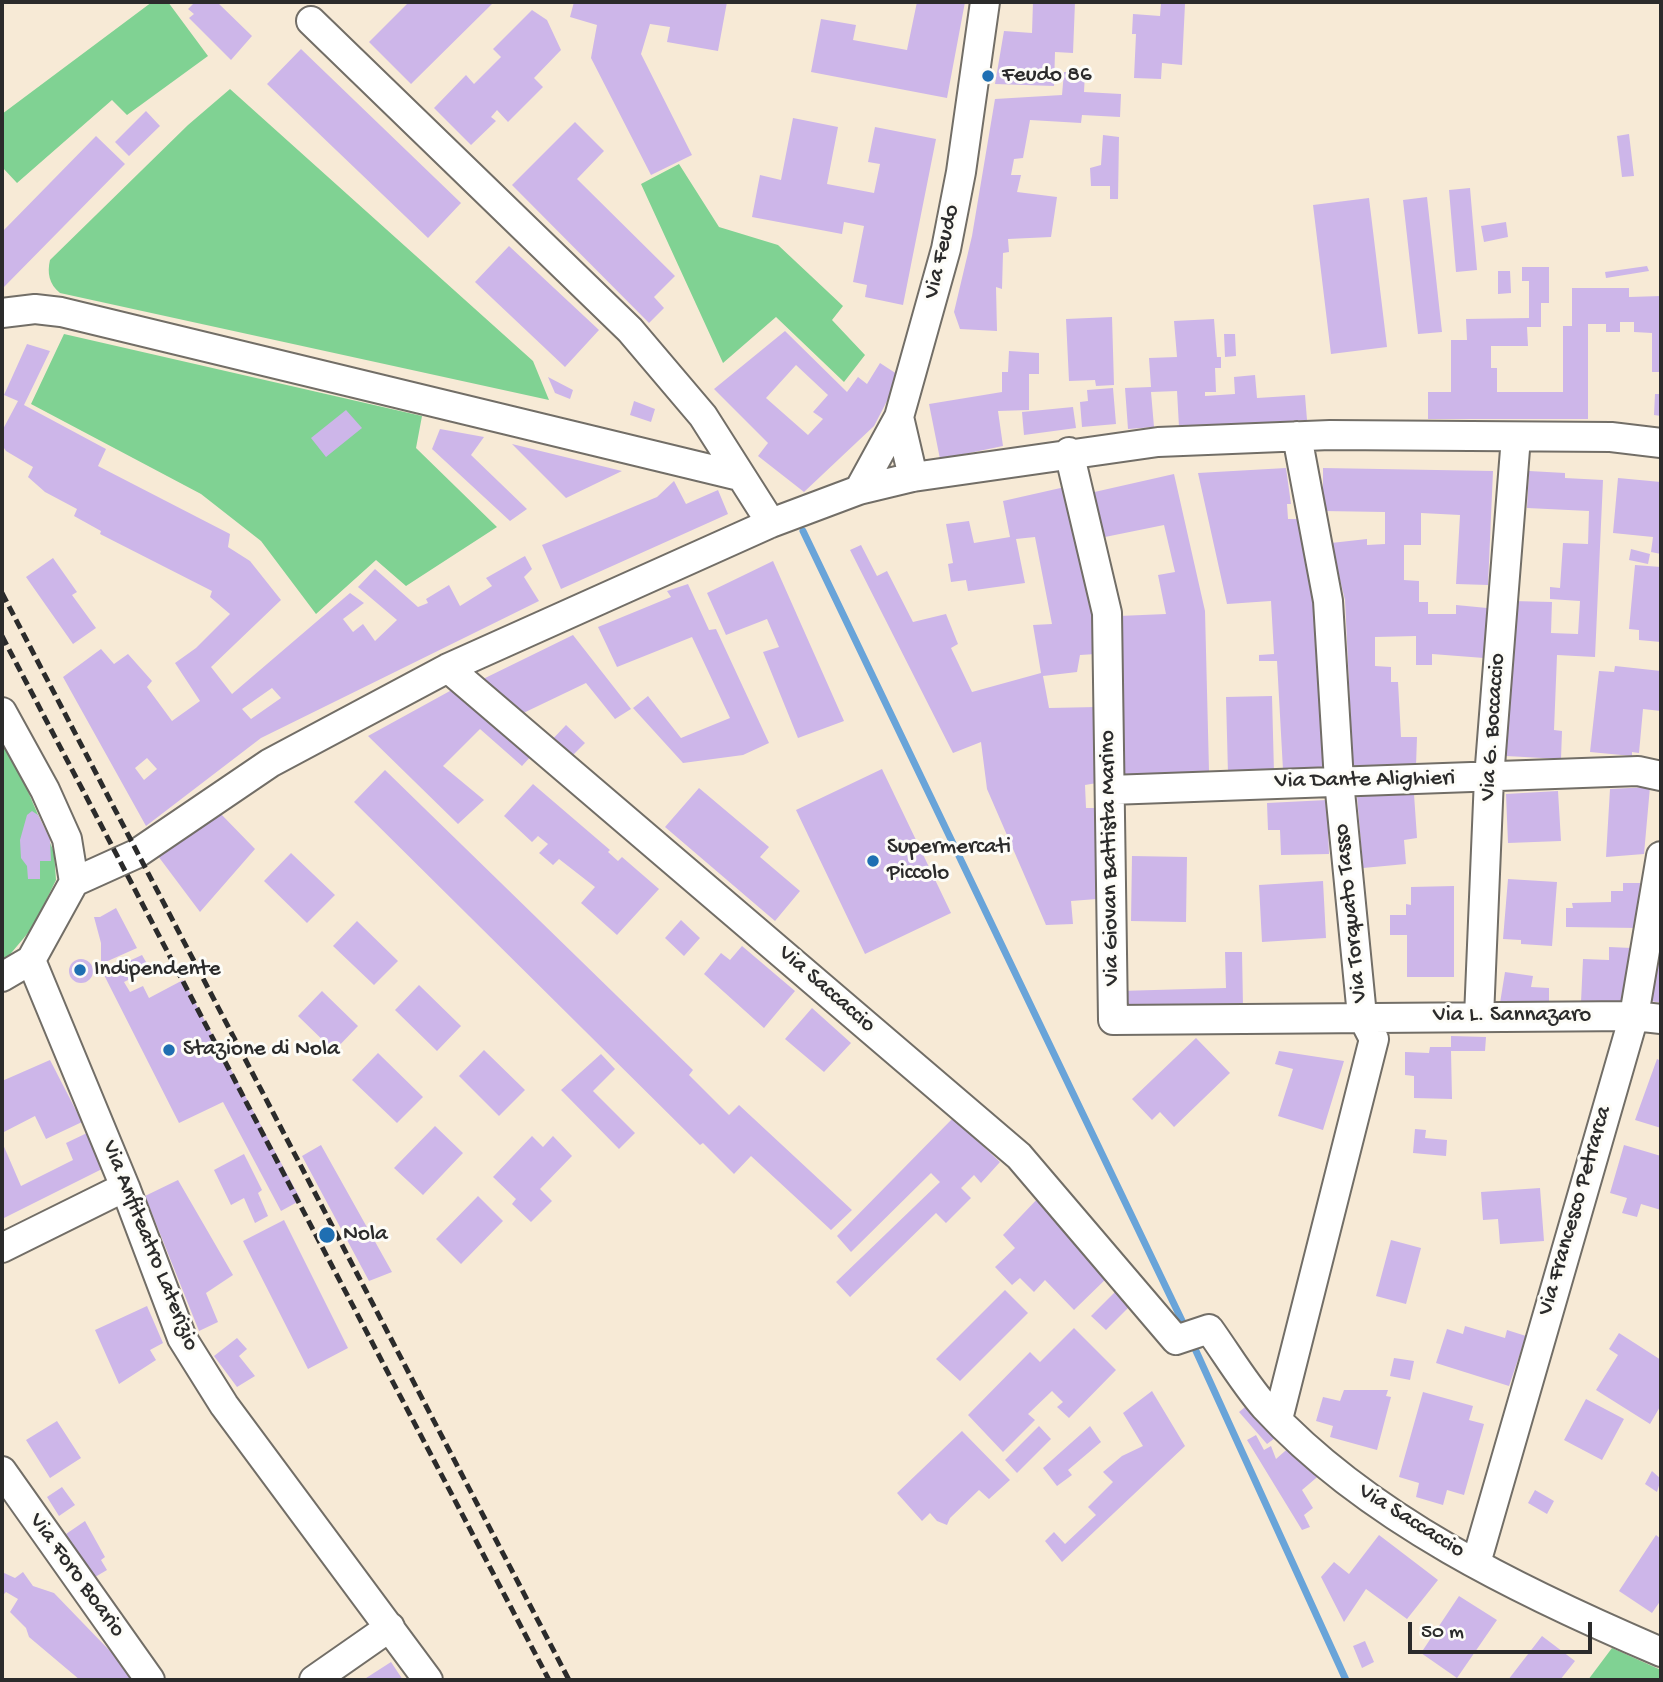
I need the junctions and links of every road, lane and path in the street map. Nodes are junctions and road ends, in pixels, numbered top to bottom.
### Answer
1 (985, 2) edge
2 (312, 21) dead end
3 (2, 313) edge
4 (899, 416) junction
5 (1297, 436) junction
6 (1516, 438) junction
7 (1661, 443) edge
8 (1069, 452) junction
9 (739, 476) junction
10 (913, 477) junction
11 (859, 489) junction
12 (771, 523) junction
13 (448, 668) junction
14 (2, 712) edge
15 (1661, 776) edge
16 (1489, 778) junction
17 (1339, 780) junction
18 (1110, 790) junction
19 (1661, 856) edge
20 (74, 882) junction
21 (31, 960) junction
22 (2, 977) edge
23 (1362, 1016) junction
24 (1633, 1016) junction
25 (1479, 1017) junction
26 (1661, 1019) edge
27 (125, 1187) junction
28 (2, 1248) edge
29 (1278, 1419) junction
30 (5, 1483) edge
31 (1476, 1563) junction
32 (390, 1627) junction
33 (1661, 1652) edge
34 (150, 1680) edge
35 (314, 1680) edge
36 (428, 1680) edge

1 - 4 street, Via Feudo
2 - 9 street
3 - 9 street
4 - 10 street
4 - 11 street, Via Feudo
5 - 6 street
5 - 8 street
5 - 17 street, Via Torquato Tasso
6 - 7 street
6 - 16 street, Via G. Boccaccio
8 - 10 street
8 - 18 street, Via Giovan Battista Marino
9 - 12 street
10 - 11 street
11 - 12 street
12 - 13 street
13 - 20 street
13 - 29 street, Via Saccaccio
14 - 20 street
15 - 16 street, Via Dante Alighieri
16 - 17 street, Via Dante Alighieri
16 - 25 street, Via G. Boccaccio
17 - 18 street, Via Dante Alighieri
17 - 23 street, Via Torquato Tasso
18 - 23 street, Via Giovan Battista Marino
19 - 24 street, Via Francesco Petrarca
20 - 21 street
21 - 22 street
21 - 27 street, Via Anfiteatro Laterizio
23 - 25 street, Via L. Sannazaro
23 - 29 street, Via Torquato Tasso
24 - 25 street, Via L. Sannazaro
24 - 26 street, Via L. Sannazaro
24 - 31 street, Via Francesco Petrarca
27 - 28 street
27 - 32 street, Via Anfiteatro Laterizio
29 - 31 street, Via Saccaccio
30 - 34 street, Via Foro Boario
31 - 33 street, Via Saccaccio
32 - 35 street
32 - 36 street, Via Anfiteatro Laterizio

